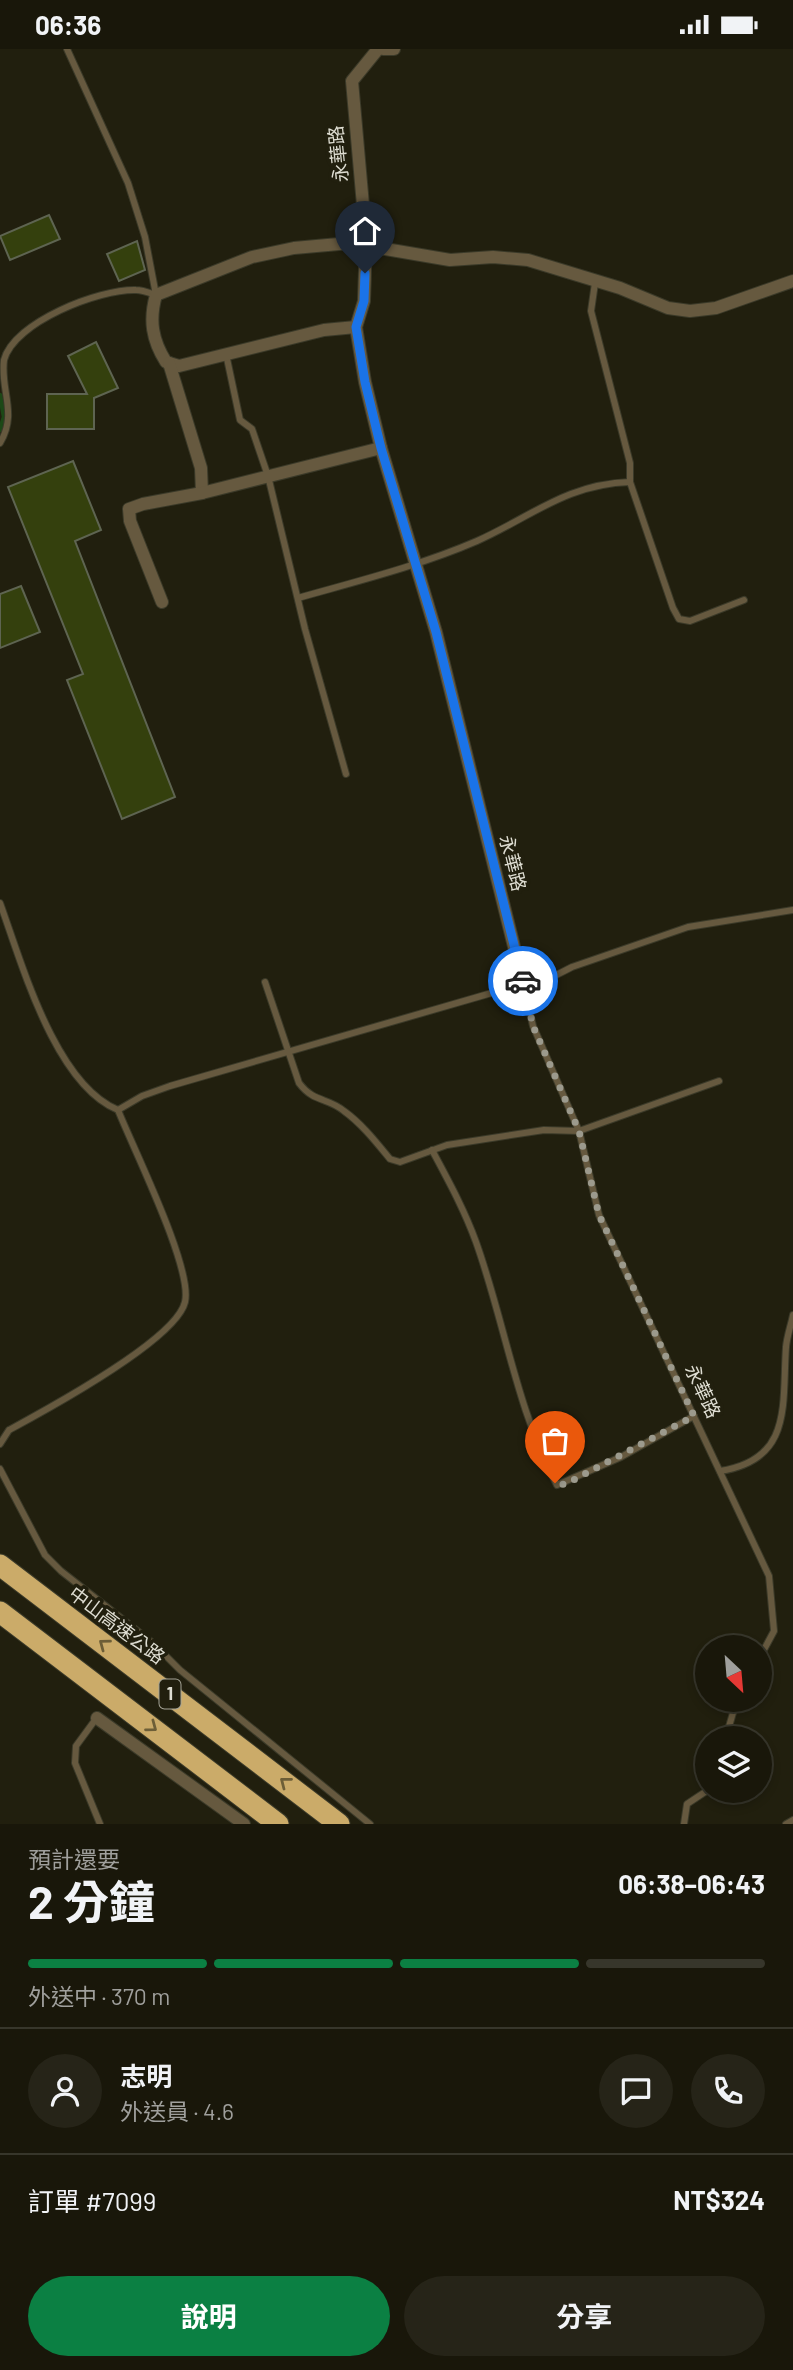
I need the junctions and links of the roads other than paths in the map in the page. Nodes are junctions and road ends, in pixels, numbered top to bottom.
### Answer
1 (67, 49) edge
2 (380, 49) edge
3 (394, 49) edge
4 (366, 245) junction
5 (793, 281) edge
6 (595, 283) junction
7 (156, 295) junction
8 (356, 327) junction
9 (226, 354) junction
10 (169, 363) junction
11 (0, 443) edge
12 (381, 448) junction
13 (268, 476) junction
14 (630, 482) junction
15 (202, 493) junction
16 (417, 564) junction
17 (298, 598) junction
18 (744, 600) dead end
19 (162, 602) dead end
20 (346, 774) dead end
21 (0, 903) edge
22 (793, 910) edge
23 (265, 982) dead end
24 (525, 991) junction
25 (288, 1053) junction
26 (719, 1081) dead end
27 (118, 1110) junction
28 (579, 1131) junction
29 (432, 1150) junction
30 (793, 1315) edge
31 (694, 1416) junction
32 (0, 1444) edge
33 (0, 1469) edge
34 (720, 1471) junction
35 (0, 1565) edge
36 (0, 1612) edge
37 (772, 1635) edge
38 (154, 1644) junction
39 (147, 1649) dead end
40 (98, 1715) joint
41 (695, 1799) edge
42 (793, 1820) edge
43 (100, 1824) edge
44 (244, 1824) edge
45 (278, 1824) edge
46 (339, 1824) edge
47 (370, 1824) edge
48 (684, 1824) edge
49 (786, 1824) edge

1 - 7 lane
2 - 3 street
2 - 4 street, 永華路
4 - 6 street
4 - 7 street
4 - 8 street, 永華路
5 - 6 street
6 - 14 lane
7 - 10 street
7 - 11 lane
8 - 9 street
8 - 12 street, 永華路
9 - 10 street
9 - 13 lane
10 - 15 street
12 - 13 street
12 - 16 street, 永華路
13 - 15 street
13 - 17 lane
14 - 16 lane
14 - 18 lane
15 - 19 street
16 - 17 lane
16 - 24 street, 永華路
17 - 20 lane
21 - 27 lane
22 - 24 lane
23 - 25 lane
24 - 25 lane
24 - 28 lane, 永華路
25 - 27 lane
25 - 29 lane
26 - 28 lane
27 - 32 lane
28 - 29 lane
28 - 31 lane, 永華路
29 - 31 lane
30 - 34 lane
31 - 34 lane, 永華路
33 - 38 lane
34 - 37 lane, 永華路
46 -> 35 highway, 中山高速公路 / 1
36 -> 45 highway, 1
38 - 39 lane
38 - 47 lane
40 - 43 lane
40 - 44 street
41 - 48 lane
42 - 49 lane

